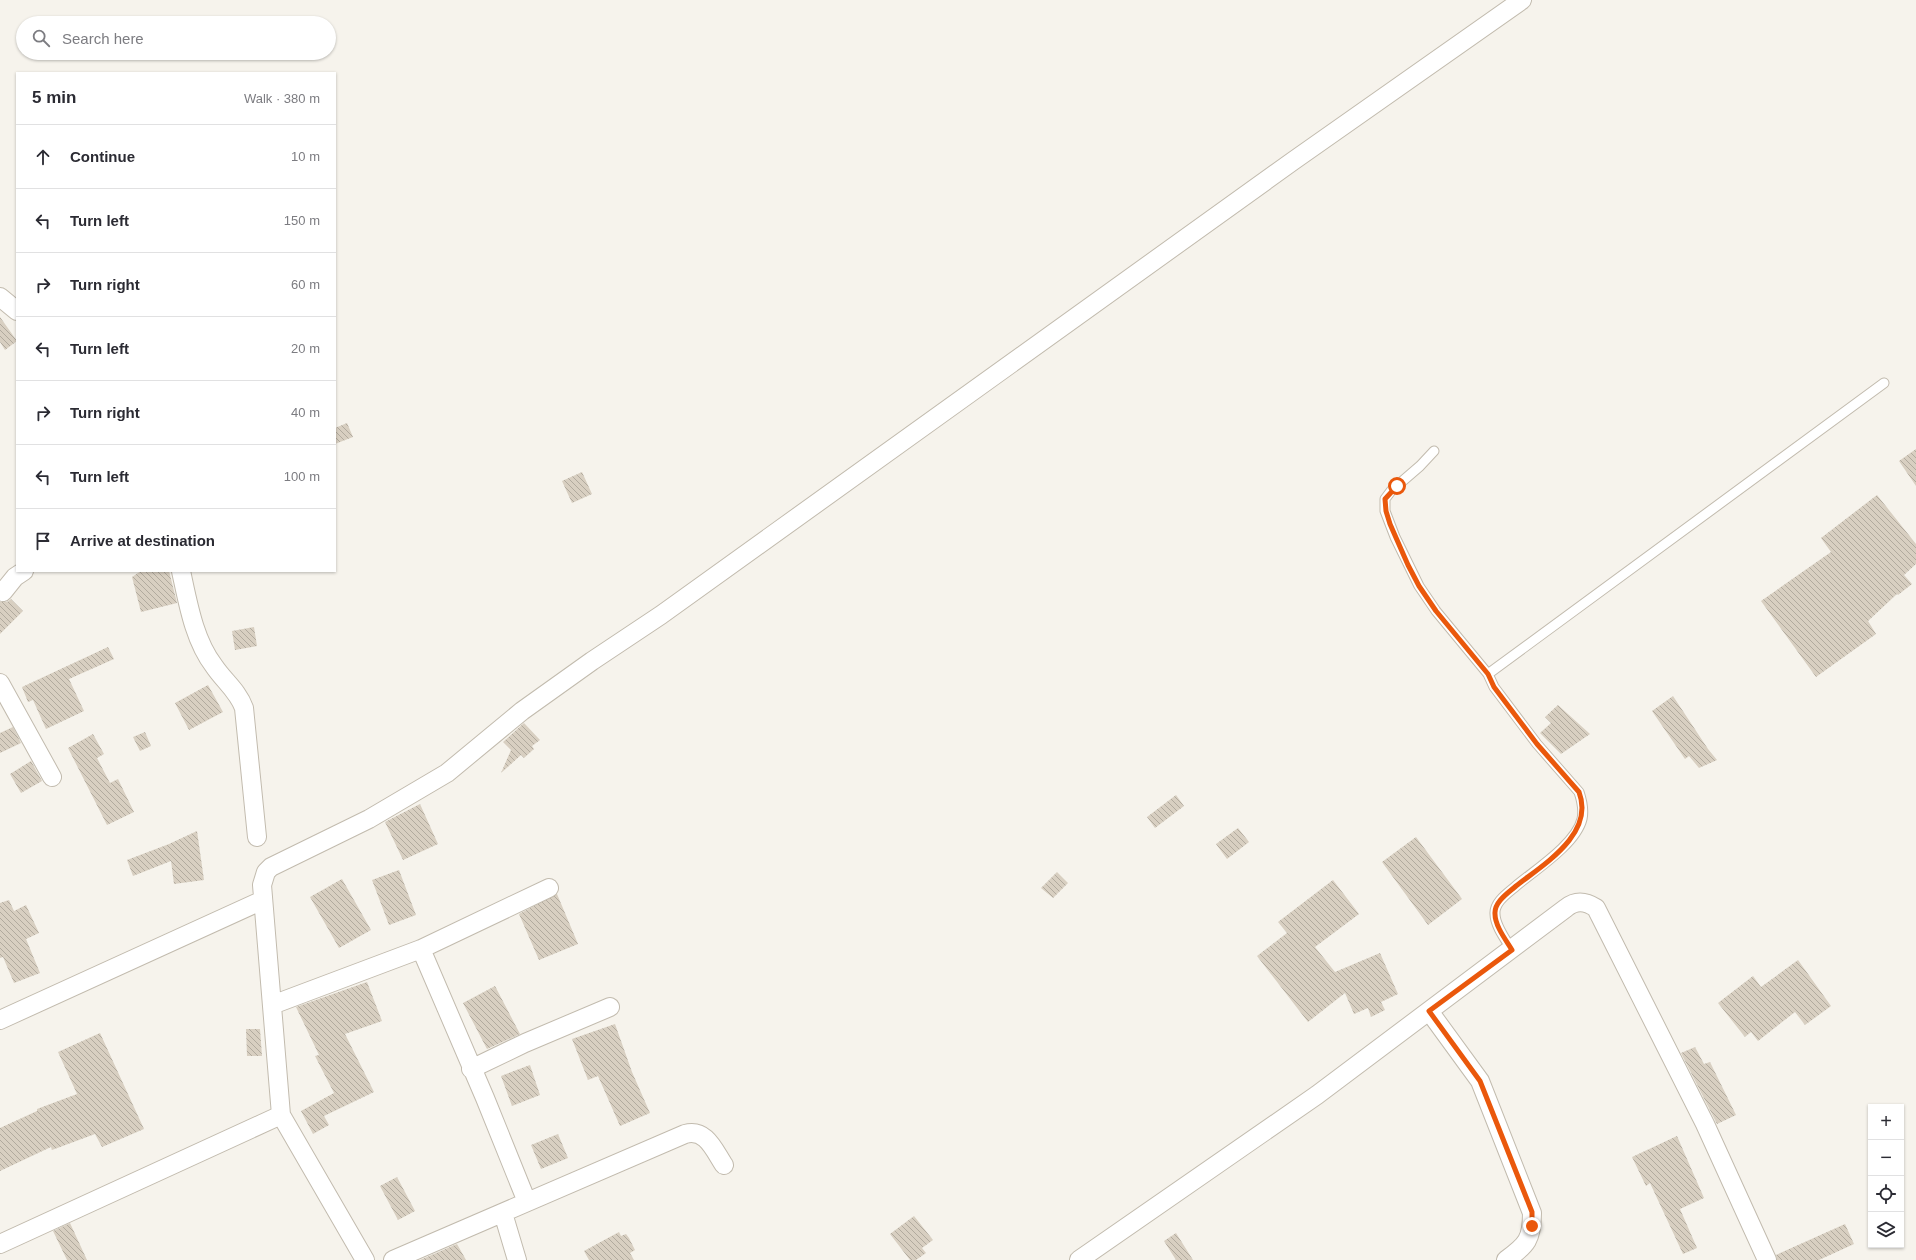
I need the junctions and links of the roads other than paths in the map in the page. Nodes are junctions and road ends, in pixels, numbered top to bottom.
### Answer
1 (1522, 0) edge
2 (0, 298) edge
3 (16, 310) edge
4 (1884, 383) dead end
5 (1434, 451) dead end
6 (22, 572) edge
7 (181, 572) edge
8 (0, 590) edge
9 (1488, 674) junction
10 (0, 683) edge
11 (52, 778) dead end
12 (257, 837) dead end
13 (549, 888) dead end
14 (263, 900) junction
15 (421, 949) junction
16 (1512, 950) junction
17 (272, 1005) junction
18 (610, 1007) dead end
19 (1429, 1011) junction
20 (0, 1020) edge
21 (471, 1069) junction
22 (281, 1115) junction
23 (724, 1165) dead end
24 (527, 1202) junction
25 (503, 1213) junction
26 (0, 1244) edge
27 (365, 1260) edge
28 (393, 1260) edge
29 (516, 1260) edge
30 (1079, 1260) edge
31 (1506, 1260) edge
32 (1767, 1260) edge

1 - 14 street
2 - 3 street
4 - 9 lane
5 - 9 lane
6 - 8 street
7 - 12 street
9 - 16 lane
10 - 11 street
13 - 15 street
14 - 17 street
14 - 20 street
15 - 17 street
15 - 21 street
16 - 19 street
16 - 32 street
17 - 22 street
18 - 21 street
19 - 30 street
19 - 31 street
21 - 24 street
22 - 26 street
22 - 27 street
23 - 24 street
24 - 25 street
25 - 28 street
25 - 29 street

